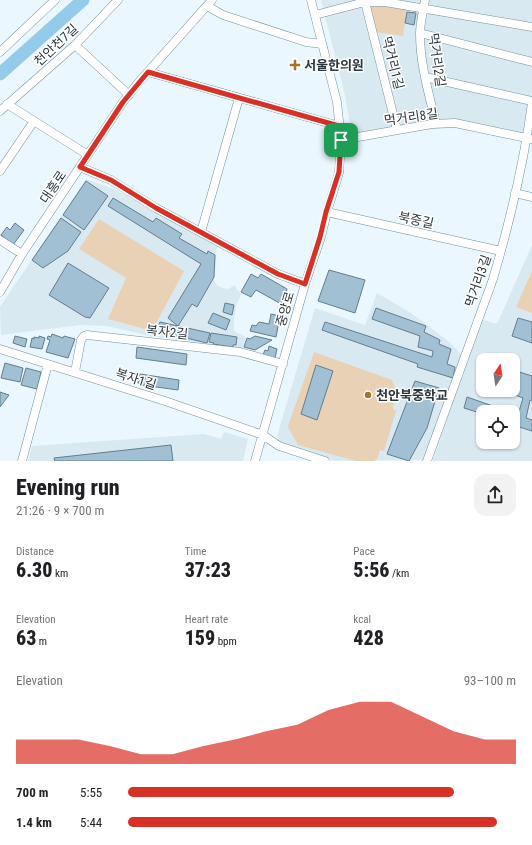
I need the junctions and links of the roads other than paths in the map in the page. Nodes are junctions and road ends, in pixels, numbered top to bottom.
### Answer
1 (55, 0) edge
2 (118, 0) edge
3 (311, 0) edge
4 (365, 2) junction
5 (210, 3) edge
6 (424, 4) edge
7 (315, 15) junction
8 (532, 27) edge
9 (420, 33) junction
10 (322, 44) junction
11 (75, 45) junction
12 (0, 52) edge
13 (532, 62) edge
14 (148, 72) junction
15 (425, 76) junction
16 (129, 95) junction
17 (239, 98) junction
18 (532, 102) edge
19 (7, 104) junction
20 (0, 111) edge
21 (34, 121) junction
22 (436, 124) junction
23 (339, 126) junction
24 (397, 130) junction
25 (530, 139) edge
26 (341, 140) junction
27 (88, 155) junction
28 (80, 167) junction
29 (0, 171) edge
30 (515, 193) junction
31 (532, 197) edge
32 (326, 212) junction
33 (201, 232) junction
34 (0, 240) edge
35 (501, 250) junction
36 (22, 254) junction
37 (305, 284) junction
38 (0, 292) edge
39 (0, 349) edge
40 (48, 364) junction
41 (283, 364) junction
42 (75, 372) junction
43 (263, 435) junction
44 (22, 461) edge
45 (255, 461) edge
46 (325, 461) edge
47 (427, 461) edge

1 - 12 street
2 - 11 street, 천안천7길
3 - 7 street, 중앙로
4 - 6 street
4 - 7 street
4 - 24 street, 먹거리1길
5 - 10 street, 대흥로
5 - 14 street, 대흥로
6 - 8 street
6 - 9 street, 먹거리2길
7 - 10 street, 중앙로
9 - 13 street
9 - 15 street, 먹거리2길
10 - 23 street, 중앙로
11 - 16 street
11 - 19 street, 천안천7길
14 - 16 street, 대흥로
14 - 17 street
15 - 18 street
15 - 22 street, 먹거리2길
16 - 27 street, 대흥로
17 - 23 street
17 - 33 street
18 - 25 street, 먹거리3길
19 - 20 street, 천안천7길
19 - 21 street
21 - 27 street
21 - 29 street
22 - 24 street, 먹거리8길
22 - 25 street, 먹거리8길
23 - 26 street, 중앙로
24 - 26 street, 먹거리8길
25 - 30 street, 먹거리3길
26 - 32 street, 중앙로
27 - 28 street, 대흥로
28 - 33 street
28 - 36 street, 대흥로
30 - 31 street
30 - 35 street, 먹거리3길
32 - 35 street, 북중길
32 - 37 street, 중앙로
33 - 37 street
34 - 36 street
35 - 47 street, 먹거리3길
36 - 38 street, 대흥로
37 - 41 street, 중앙로
39 - 40 street, 복자1길
40 - 42 street, 복자1길
40 - 44 street
41 - 42 street, 복자2길
41 - 43 street, 중앙로
42 - 43 street, 복자1길
43 - 45 street, 중앙로
43 - 46 street, 복자1길

